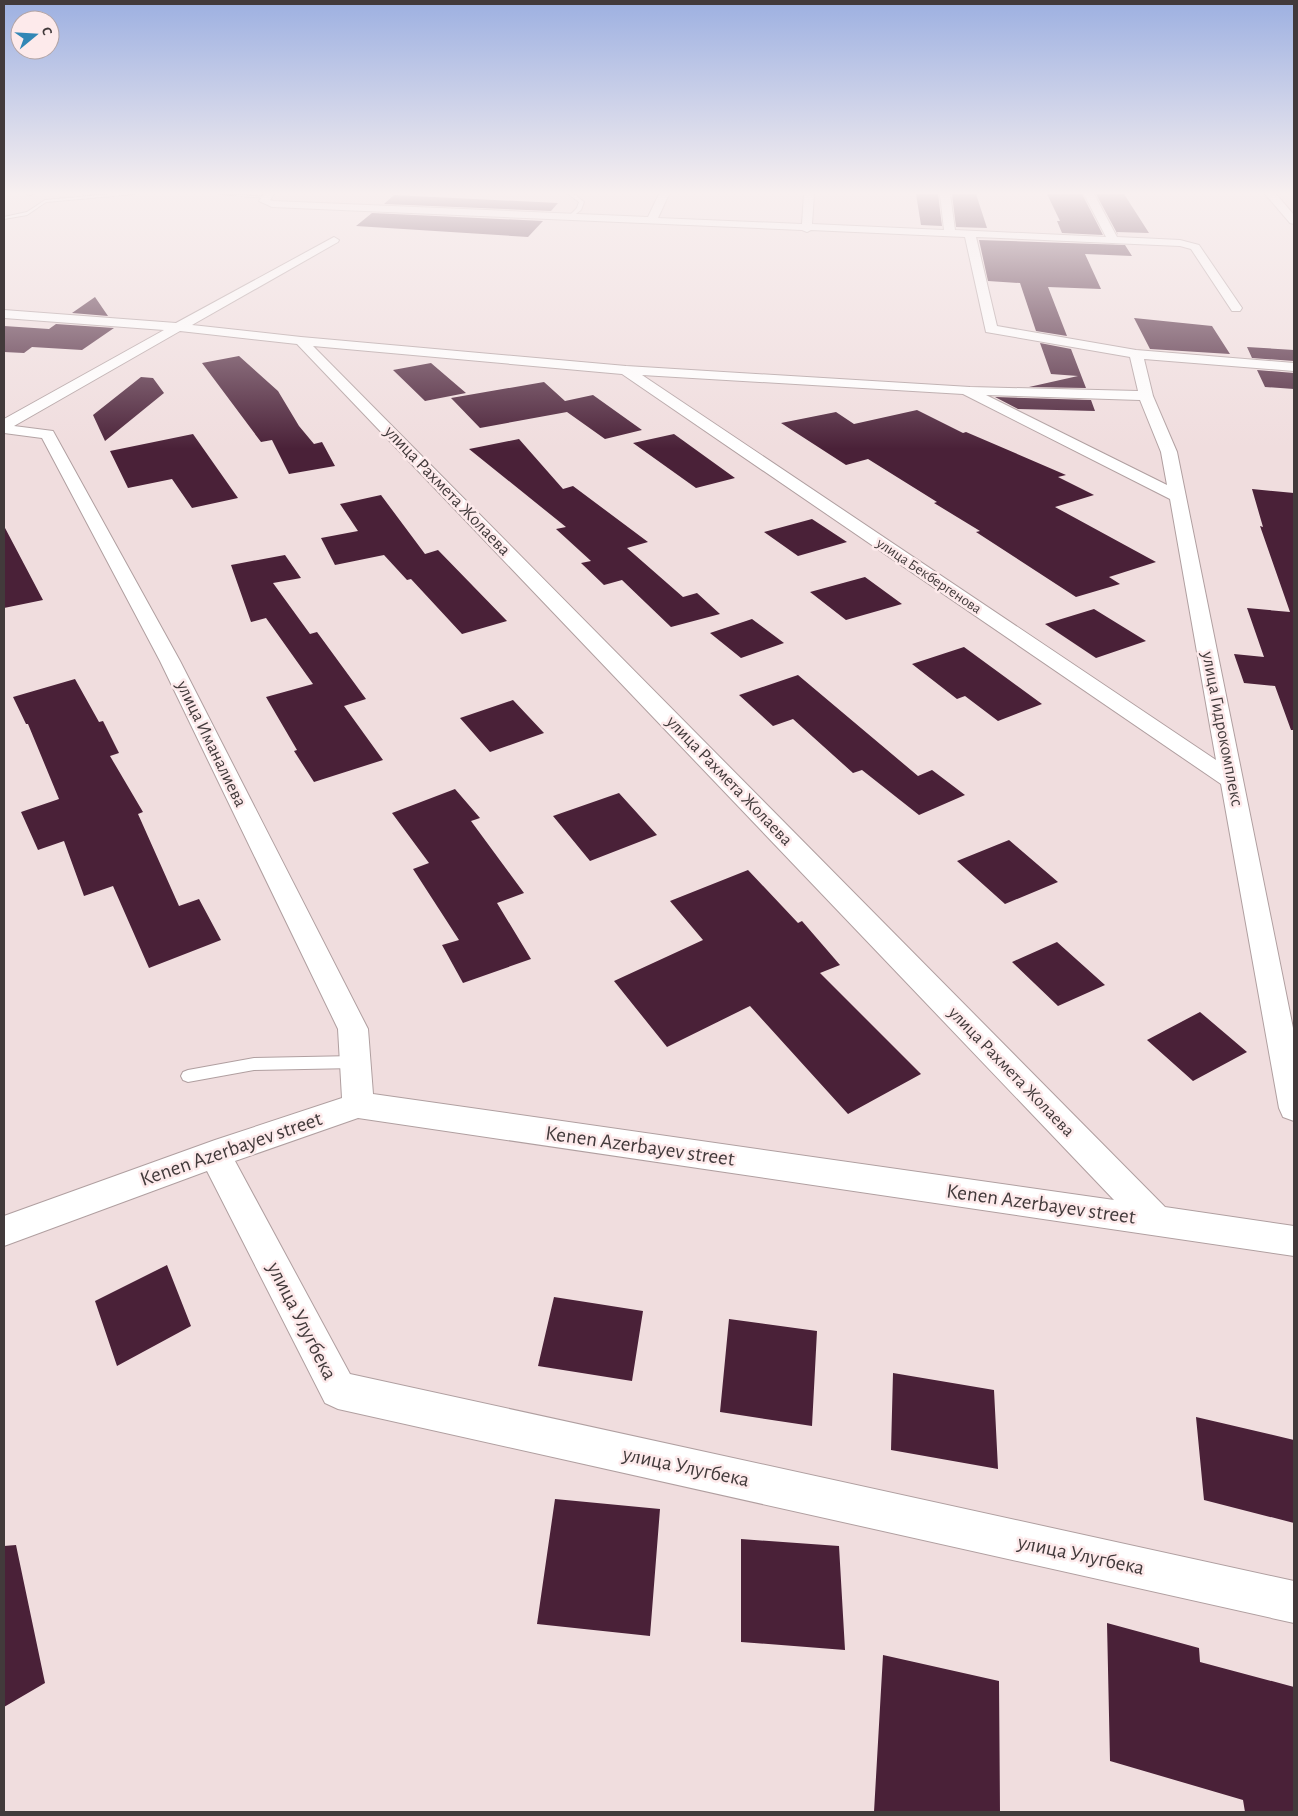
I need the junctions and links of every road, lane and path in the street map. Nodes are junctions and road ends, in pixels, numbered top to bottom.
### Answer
1 (264, 279) edge
2 (980, 279) edge
3 (1216, 279) edge
4 (1236, 308) dead end
5 (4, 314) edge
6 (176, 327) junction
7 (301, 341) junction
8 (1136, 354) junction
9 (1294, 367) edge
10 (626, 370) junction
11 (966, 390) junction
12 (1146, 396) junction
13 (4, 427) edge
14 (1178, 498) junction
15 (1232, 781) junction
16 (355, 1062) junction
17 (188, 1076) dead end
18 (358, 1105) junction
19 (1294, 1108) edge
20 (215, 1154) junction
21 (1156, 1221) junction
22 (4, 1231) edge
23 (1294, 1242) edge
24 (1294, 1602) edge

1 - 6 street
2 - 8 street
3 - 4 street
5 - 6 street
6 - 7 street
6 - 13 street
7 - 10 street
7 - 21 street, улица Рахмета Жолаева
8 - 9 street
8 - 12 street, улица Гидрокомплекс
10 - 11 street
10 - 15 street, улица Бекбергенова
11 - 12 street
11 - 14 street
12 - 14 street, улица Гидрокомплекс
13 - 16 street, улица Иманалиева
14 - 15 street, улица Гидрокомплекс
15 - 19 street, улица Гидрокомплекс
16 - 17 lane
16 - 18 street, улица Иманалиева
18 - 20 street, Kenen Azerbayev street
18 - 21 street, Kenen Azerbayev street
20 - 22 street, Kenen Azerbayev street
20 - 24 street, улица Улугбека
21 - 23 street, Kenen Azerbayev street

